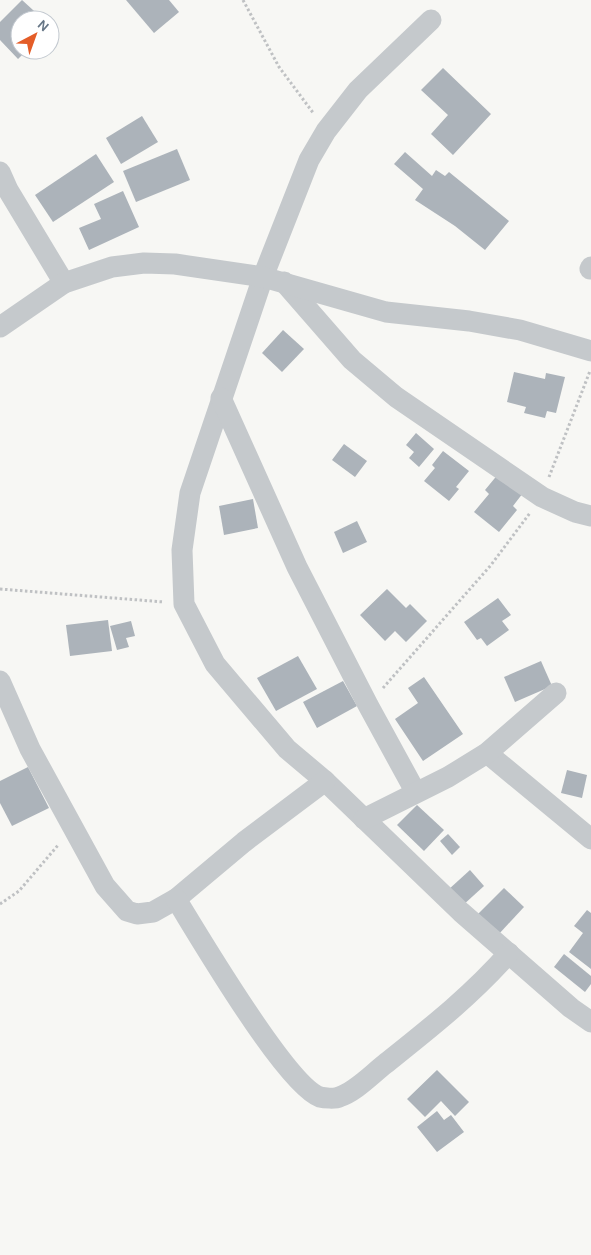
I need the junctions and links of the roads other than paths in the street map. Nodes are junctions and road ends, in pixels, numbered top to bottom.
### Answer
1 (431, 20) dead end
2 (0, 172) edge
3 (263, 277) junction
4 (284, 282) junction
5 (64, 283) junction
6 (0, 327) edge
7 (591, 351) edge
8 (220, 398) junction
9 (591, 516) edge
10 (0, 681) edge
11 (556, 692) dead end
12 (487, 753) junction
13 (325, 782) junction
14 (416, 791) junction
15 (364, 819) junction
16 (591, 839) edge
17 (176, 900) junction
18 (509, 954) junction
19 (591, 1022) edge

1 - 3 street
2 - 5 street
3 - 4 street
3 - 5 street
3 - 8 street
4 - 7 street
4 - 9 street
5 - 6 street
8 - 13 street
8 - 14 street
10 - 17 street
11 - 12 street
12 - 14 street
12 - 16 street
13 - 15 street
13 - 17 street
14 - 15 street
15 - 18 street
17 - 18 street
18 - 19 street

